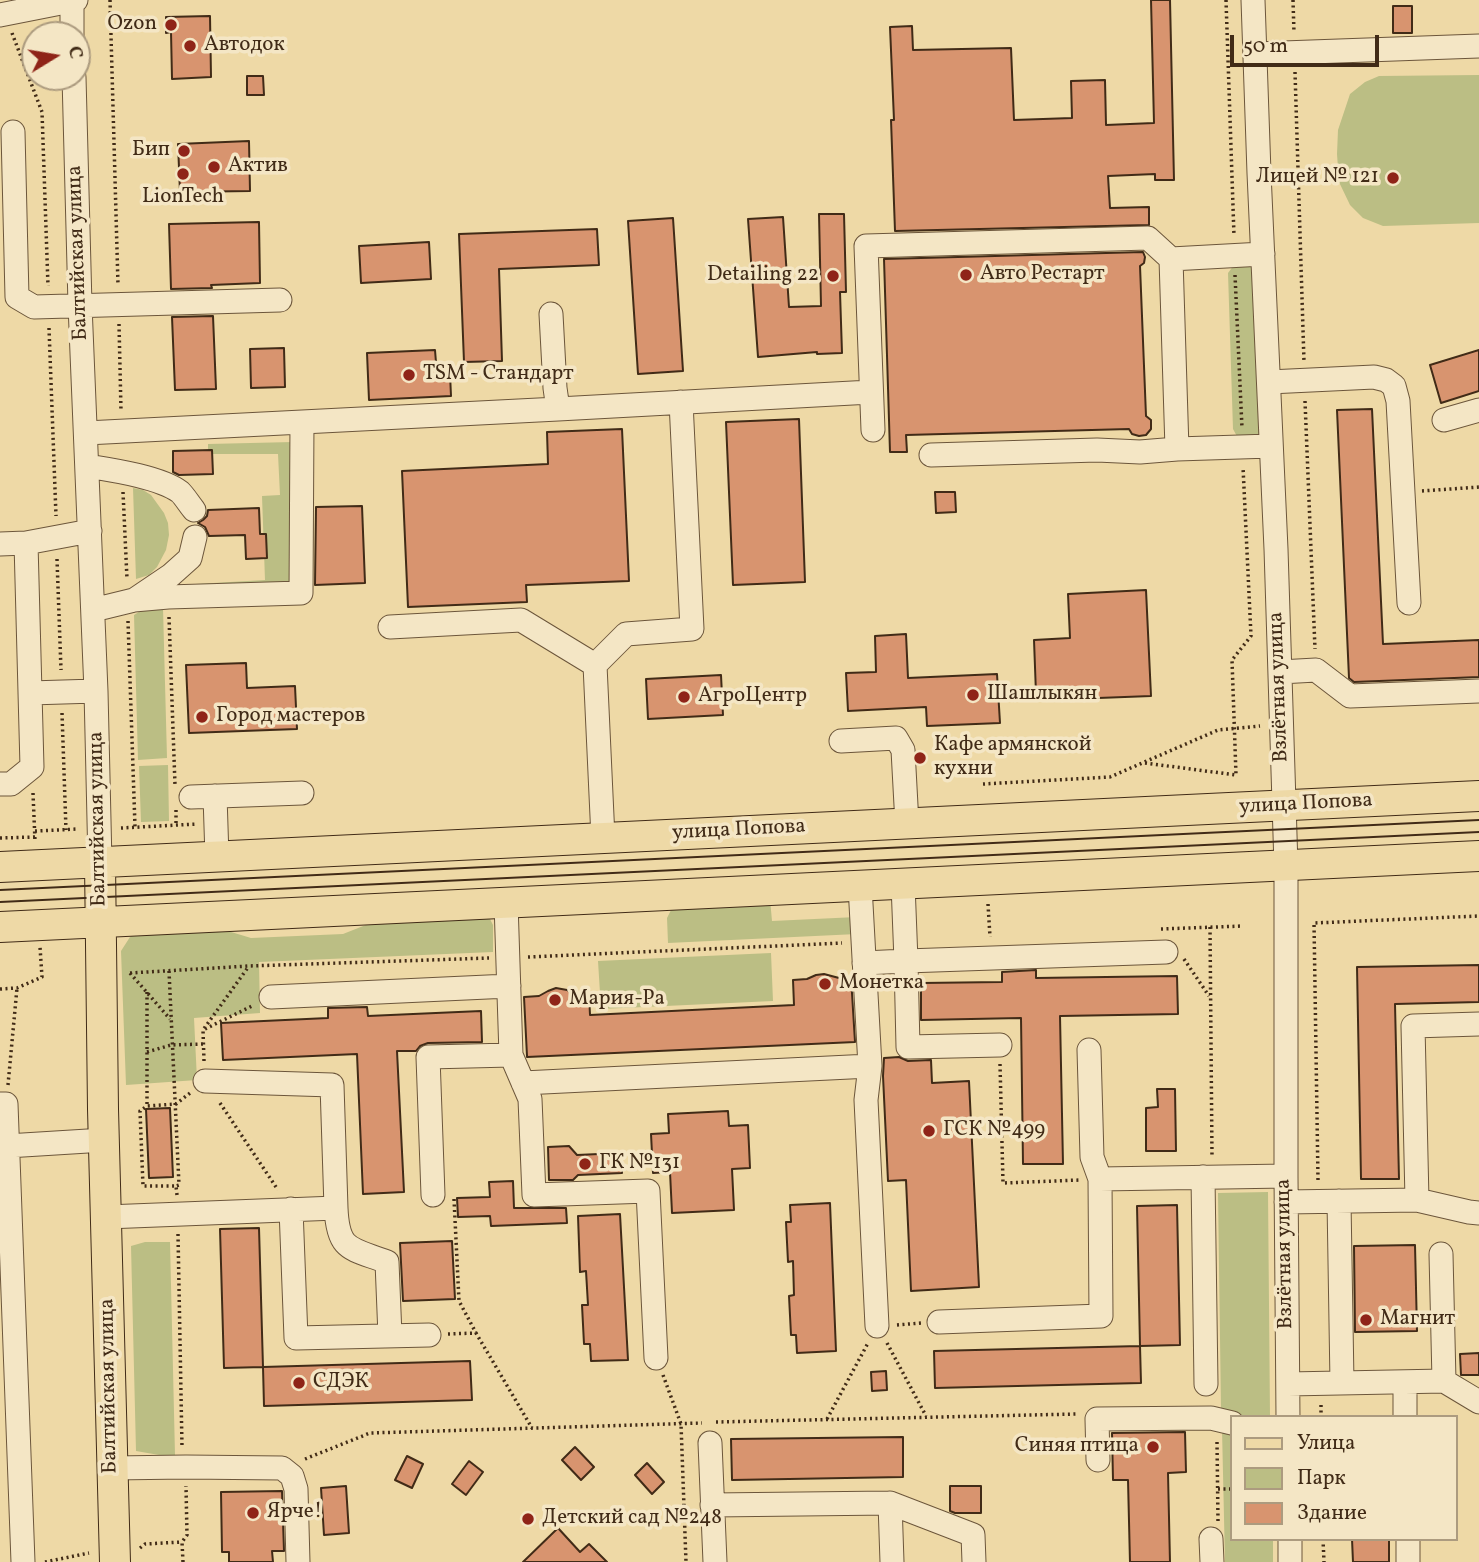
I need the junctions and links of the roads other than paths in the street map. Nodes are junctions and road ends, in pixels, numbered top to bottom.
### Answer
1 (73, 0) edge
2 (1253, 0) edge
3 (3, 15) edge
4 (72, 21) edge
5 (1479, 46) edge
6 (1255, 54) junction
7 (74, 91) edge
8 (13, 132) dead end
9 (1262, 254) junction
10 (1171, 259) junction
11 (280, 300) dead end
12 (80, 305) junction
13 (551, 314) dead end
14 (1269, 382) junction
15 (871, 392) junction
16 (681, 402) junction
17 (558, 409) junction
18 (1479, 410) edge
19 (1444, 420) dead end
20 (302, 422) junction
21 (873, 430) dead end
22 (86, 433) junction
23 (1272, 446) junction
24 (1177, 449) junction
25 (932, 455) dead end
26 (87, 466) junction
27 (194, 510) dead end
28 (90, 531) junction
29 (195, 537) dead end
30 (26, 543) junction
31 (0, 544) edge
32 (134, 600) junction
33 (1409, 603) dead end
34 (93, 610) junction
35 (390, 627) dead end
36 (595, 665) junction
37 (1280, 672) junction
38 (96, 691) junction
39 (1479, 691) edge
40 (30, 693) junction
41 (841, 741) dead end
42 (0, 785) edge
43 (180, 793) road end
44 (302, 793) dead end
45 (215, 796) junction
46 (1479, 796) edge
47 (1284, 806) junction
48 (907, 824) junction
49 (603, 838) junction
50 (1479, 856) edge
51 (217, 857) junction
52 (100, 863) junction
53 (1286, 866) junction
54 (0, 867) edge
55 (903, 884) junction
56 (859, 886) junction
57 (506, 903) junction
58 (100, 922) junction
59 (0, 927) edge
60 (863, 952) junction
61 (1172, 952) road end
62 (906, 961) junction
63 (509, 986) junction
64 (271, 997) road end
65 (1479, 1024) edge
66 (1000, 1045) road end
67 (1089, 1049) dead end
68 (511, 1055) junction
69 (870, 1066) junction
70 (205, 1081) road end
71 (523, 1083) junction
72 (3, 1104) edge
73 (104, 1140) junction
74 (7, 1146) junction
75 (1286, 1176) junction
76 (1203, 1177) junction
77 (1100, 1179) junction
78 (433, 1195) road end
79 (1418, 1200) junction
80 (1329, 1201) junction
81 (1286, 1202) junction
82 (337, 1208) junction
83 (291, 1209) junction
84 (1479, 1213) edge
85 (106, 1217) junction
86 (1441, 1254) dead end
87 (939, 1322) road end
88 (877, 1326) road end
89 (429, 1335) road end
90 (390, 1336) junction
91 (656, 1358) road end
92 (1444, 1381) junction
93 (1405, 1382) junction
94 (1206, 1384) dead end
95 (1288, 1384) junction
96 (1331, 1384) junction
97 (1479, 1402) edge
98 (1288, 1415) edge
99 (1405, 1415) edge
100 (1230, 1423) edge
101 (710, 1443) dead end
102 (1098, 1461) dead end
103 (112, 1468) junction
104 (890, 1503) junction
105 (712, 1505) junction
106 (1290, 1541) edge
107 (1408, 1541) edge
108 (114, 1555) edge
109 (23, 1562) edge
110 (298, 1562) edge
111 (715, 1562) edge
112 (892, 1562) edge
113 (974, 1562) edge
114 (1290, 1562) edge
115 (1408, 1562) edge

1 - 3 street
1 - 4 street
2 - 6 street, Взлётная улица
5 - 6 street
6 - 9 street, Взлётная улица
7 - 12 street, Балтийская улица
8 - 12 street
9 - 10 street
9 - 14 street, Взлётная улица
10 - 15 street
10 - 24 street
11 - 12 street
12 - 22 street, Балтийская улица
13 - 17 street
14 - 23 street, Взлётная улица
14 - 33 street
15 - 16 street
15 - 21 street
16 - 17 street
16 - 36 street
17 - 20 street
18 - 19 street
20 - 22 street
20 - 32 street
22 - 26 street, Балтийская улица
23 - 24 street
23 - 37 street, Взлётная улица
24 - 25 street
26 - 27 street
26 - 28 street, Балтийская улица
28 - 30 street
28 - 34 street, Балтийская улица
29 - 32 street
30 - 31 street
30 - 40 street
32 - 34 street
34 - 38 street, Балтийская улица
35 - 36 street
36 - 49 street
37 - 39 street
37 - 47 street, Взлётная улица
38 - 40 street
38 - 52 street, Балтийская улица
40 - 42 street
41 - 48 street
43 - 45 street
44 - 45 street
45 - 51 street
46 - 47 main road, улица Попова
47 - 48 main road, улица Попова
47 - 53 street, Взлётная улица
48 - 49 main road, улица Попова
49 - 51 main road, улица Попова
50 - 53 main road
51 - 52 main road, улица Попова
52 - 54 main road, улица Попова
52 - 58 main road, Балтийская улица
53 - 55 main road
53 - 75 street, Взлётная улица
55 - 56 main road
55 - 62 street
56 - 57 main road
56 - 60 street
57 - 58 main road
57 - 63 street
58 - 59 main road
58 - 73 main road, Балтийская улица
60 - 62 street
60 - 69 street
61 - 62 street
62 - 66 street
63 - 64 street
63 - 68 street
65 - 79 street
67 - 77 street
68 - 71 street
68 - 78 street
69 - 71 street
69 - 88 street
70 - 82 street
71 - 91 street
72 - 74 street
73 - 74 street
73 - 85 main road, Балтийская улица
74 - 109 street
75 - 76 street
75 - 81 street, Взлётная улица
76 - 77 street
76 - 94 street
77 - 87 street
79 - 80 street
79 - 84 street
80 - 81 street
80 - 96 street
81 - 95 street, Взлётная улица
82 - 83 street
82 - 90 street
83 - 85 street
83 - 90 street
85 - 103 main road, Балтийская улица
86 - 92 street
89 - 90 street
92 - 93 street
92 - 97 street
93 - 96 street
93 - 99 street
95 - 96 street
95 - 98 street, Взлётная улица
100 - 102 street
101 - 105 street
103 - 108 main road, Балтийская улица
103 - 110 street
104 - 105 street
104 - 112 street
104 - 113 street
105 - 111 street
106 - 114 street
107 - 115 street

